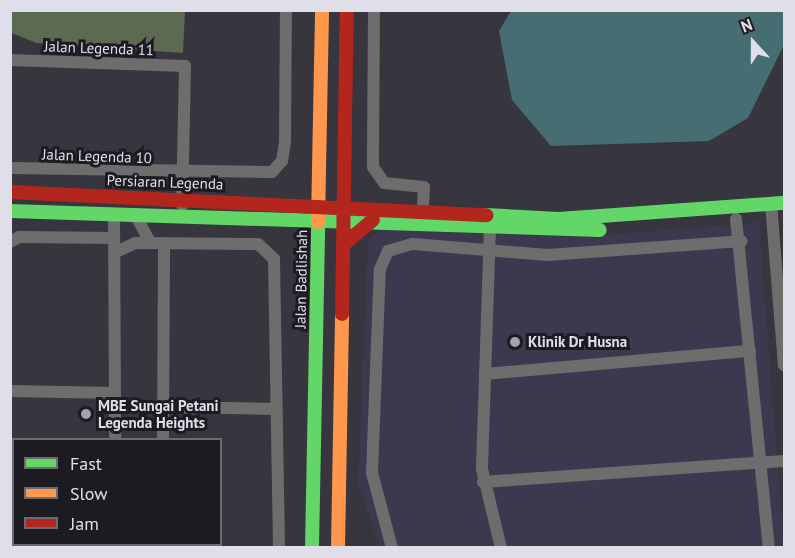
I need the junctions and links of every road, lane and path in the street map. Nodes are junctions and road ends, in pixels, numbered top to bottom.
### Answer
1 (286, 10) edge
2 (322, 10) edge
3 (347, 10) edge
4 (374, 10) edge
5 (11, 60) edge
6 (10, 168) edge
7 (183, 174) junction
8 (10, 192) edge
9 (182, 200) junction
10 (319, 204) junction
11 (344, 204) junction
12 (423, 208) junction
13 (778, 210) edge
14 (10, 211) edge
15 (114, 214) junction
16 (135, 214) junction
17 (182, 215) junction
18 (318, 219) junction
19 (736, 219) junction
20 (343, 220) junction
21 (373, 220) junction
22 (490, 227) junction
23 (114, 238) junction
24 (741, 241) junction
25 (10, 242) edge
26 (150, 242) junction
27 (164, 243) junction
28 (343, 245) junction
29 (490, 252) junction
30 (114, 253) junction
31 (750, 351) junction
32 (784, 365) edge
33 (485, 374) junction
34 (10, 391) edge
35 (115, 393) junction
36 (163, 407) junction
37 (277, 409) junction
38 (115, 438) edge
39 (163, 438) edge
40 (784, 461) edge
41 (762, 463) junction
42 (483, 482) junction
43 (339, 502) junction
44 (278, 547) edge
45 (312, 548) edge
46 (338, 548) edge
47 (350, 548) edge
48 (392, 548) edge
49 (501, 548) edge
50 (769, 548) edge

1 - 7 street, Jalan Legenda 10
2 - 10 street, Jalan Badlishah
3 - 11 street
4 - 12 street
5 - 7 street, Jalan Legenda 11
6 - 7 street, Jalan Legenda 10
7 - 9 street
8 - 9 street, Persiaran Legenda
9 - 10 street, Persiaran Legenda
9 - 17 street
10 - 11 street, Persiaran Legenda
10 - 18 street, Jalan Badlishah
11 - 12 street, Persiaran Legenda
11 - 20 street
12 - 13 street, Persiaran Legenda
13 - 19 street
13 - 32 street
14 - 15 street
15 - 16 street
15 - 23 street
16 - 17 street
16 - 26 street
17 - 18 street
18 - 20 street
18 - 45 street, Jalan Badlishah
19 - 22 street
19 - 24 street
20 - 21 street
20 - 28 street
21 - 22 street
21 - 28 street
22 - 29 street
23 - 25 street
23 - 30 street
24 - 29 street
24 - 31 street
26 - 27 street
26 - 30 street
27 - 36 street
27 - 37 street
28 - 43 street
29 - 33 street
29 - 48 street
30 - 35 street
31 - 33 street
31 - 41 street
33 - 42 street
34 - 35 street
35 - 38 street
36 - 37 street
36 - 39 street
37 - 44 street
40 - 41 street
41 - 42 street
41 - 50 street
42 - 49 street
43 - 46 street
43 - 47 street

